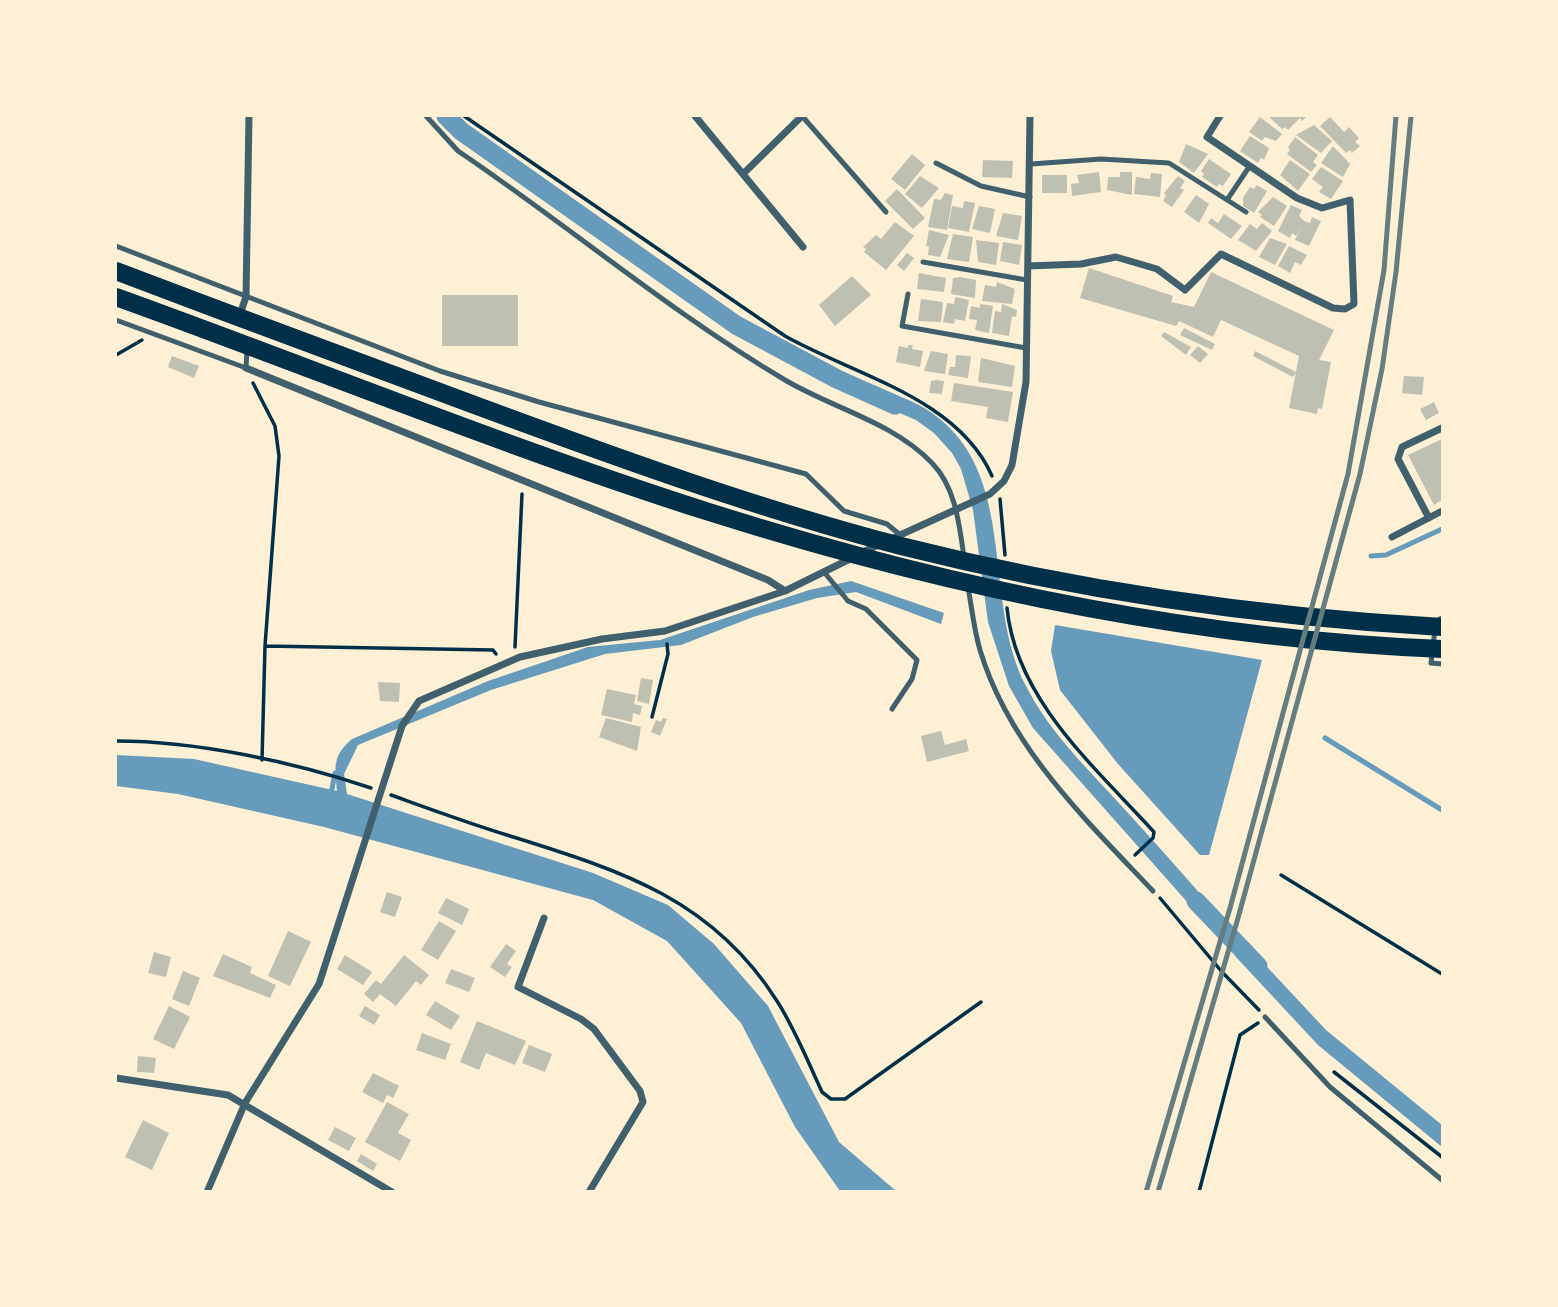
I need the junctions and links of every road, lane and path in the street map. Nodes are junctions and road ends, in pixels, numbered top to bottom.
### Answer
1 (249, 116) edge
2 (426, 116) edge
3 (464, 116) edge
4 (695, 116) edge
5 (802, 116) edge
6 (1030, 116) edge
7 (1220, 116) edge
8 (936, 163) dead end
9 (1031, 164) junction
10 (1249, 167) junction
11 (744, 173) junction
12 (1030, 198) junction
13 (1227, 200) junction
14 (887, 212) dead end
15 (1246, 212) dead end
16 (116, 246) edge
17 (803, 247) dead end
18 (923, 262) dead end
19 (1028, 266) junction
20 (116, 271) edge
21 (1027, 280) junction
22 (908, 294) dead end
23 (116, 297) edge
24 (246, 297) junction
25 (238, 318) junction
26 (116, 320) edge
27 (152, 334) junction
28 (248, 345) junction
29 (1026, 348) junction
30 (116, 355) edge
31 (246, 368) junction
32 (1443, 428) edge
33 (990, 472) dead end
34 (523, 482) junction
35 (1000, 500) dead end
36 (956, 508) junction
37 (1443, 512) edge
38 (1429, 518) junction
39 (899, 534) junction
40 (1392, 537) dead end
41 (1005, 564) dead end
42 (965, 566) dead end
43 (824, 572) junction
44 (967, 580) dead end
45 (785, 591) junction
46 (1007, 600) dead end
47 (1443, 618) edge
48 (1443, 627) edge
49 (265, 646) junction
50 (1443, 649) edge
51 (668, 654) dead end
52 (517, 659) junction
53 (1443, 663) edge
54 (504, 664) junction
55 (892, 709) dead end
56 (652, 716) dead end
57 (116, 741) edge
58 (262, 760) junction
59 (382, 791) junction
60 (1139, 851) dead end
61 (1281, 875) dead end
62 (1153, 891) joint
63 (544, 918) dead end
64 (1443, 974) edge
65 (981, 1002) dead end
66 (1265, 1017) junction
67 (1307, 1064) junction
68 (116, 1078) edge
69 (245, 1103) junction
70 (1443, 1157) edge
71 (1443, 1180) edge
72 (207, 1192) edge
73 (392, 1192) edge
74 (589, 1192) edge
75 (1199, 1192) edge

1 - 24 street
2 - 36 lane
3 - 33 path
4 - 11 street
5 - 11 street
5 - 14 lane
6 - 9 street
7 - 10 street
8 - 12 lane
9 - 12 street
9 - 13 lane
10 - 13 lane
10 - 19 street
11 - 17 street
12 - 19 street
13 - 15 lane
16 - 24 lane
18 - 21 lane
19 - 21 street
20 - 25 highway
21 - 29 street
22 - 29 lane
23 - 28 highway
24 - 25 street
24 - 39 lane
25 - 48 highway
26 - 27 lane
27 - 30 path
27 - 31 lane
28 - 31 lane
28 - 50 highway
29 - 36 street
31 - 34 street
31 - 49 path
32 - 38 street
34 - 45 street
34 - 52 path
35 - 41 path
36 - 39 street
36 - 42 lane
37 - 38 street
38 - 40 street
39 - 43 street
43 - 45 street
43 - 55 lane
44 - 62 lane
45 - 52 street
46 - 60 path
47 - 53 lane
49 - 54 path
49 - 58 path
51 - 56 path
52 - 54 street
54 - 59 street
57 - 58 path
58 - 59 path
59 - 65 path
59 - 69 street
61 - 64 path
62 - 66 path
63 - 74 street
66 - 67 lane
66 - 75 path
67 - 70 path
67 - 71 lane
68 - 69 street
69 - 72 street
69 - 73 street

